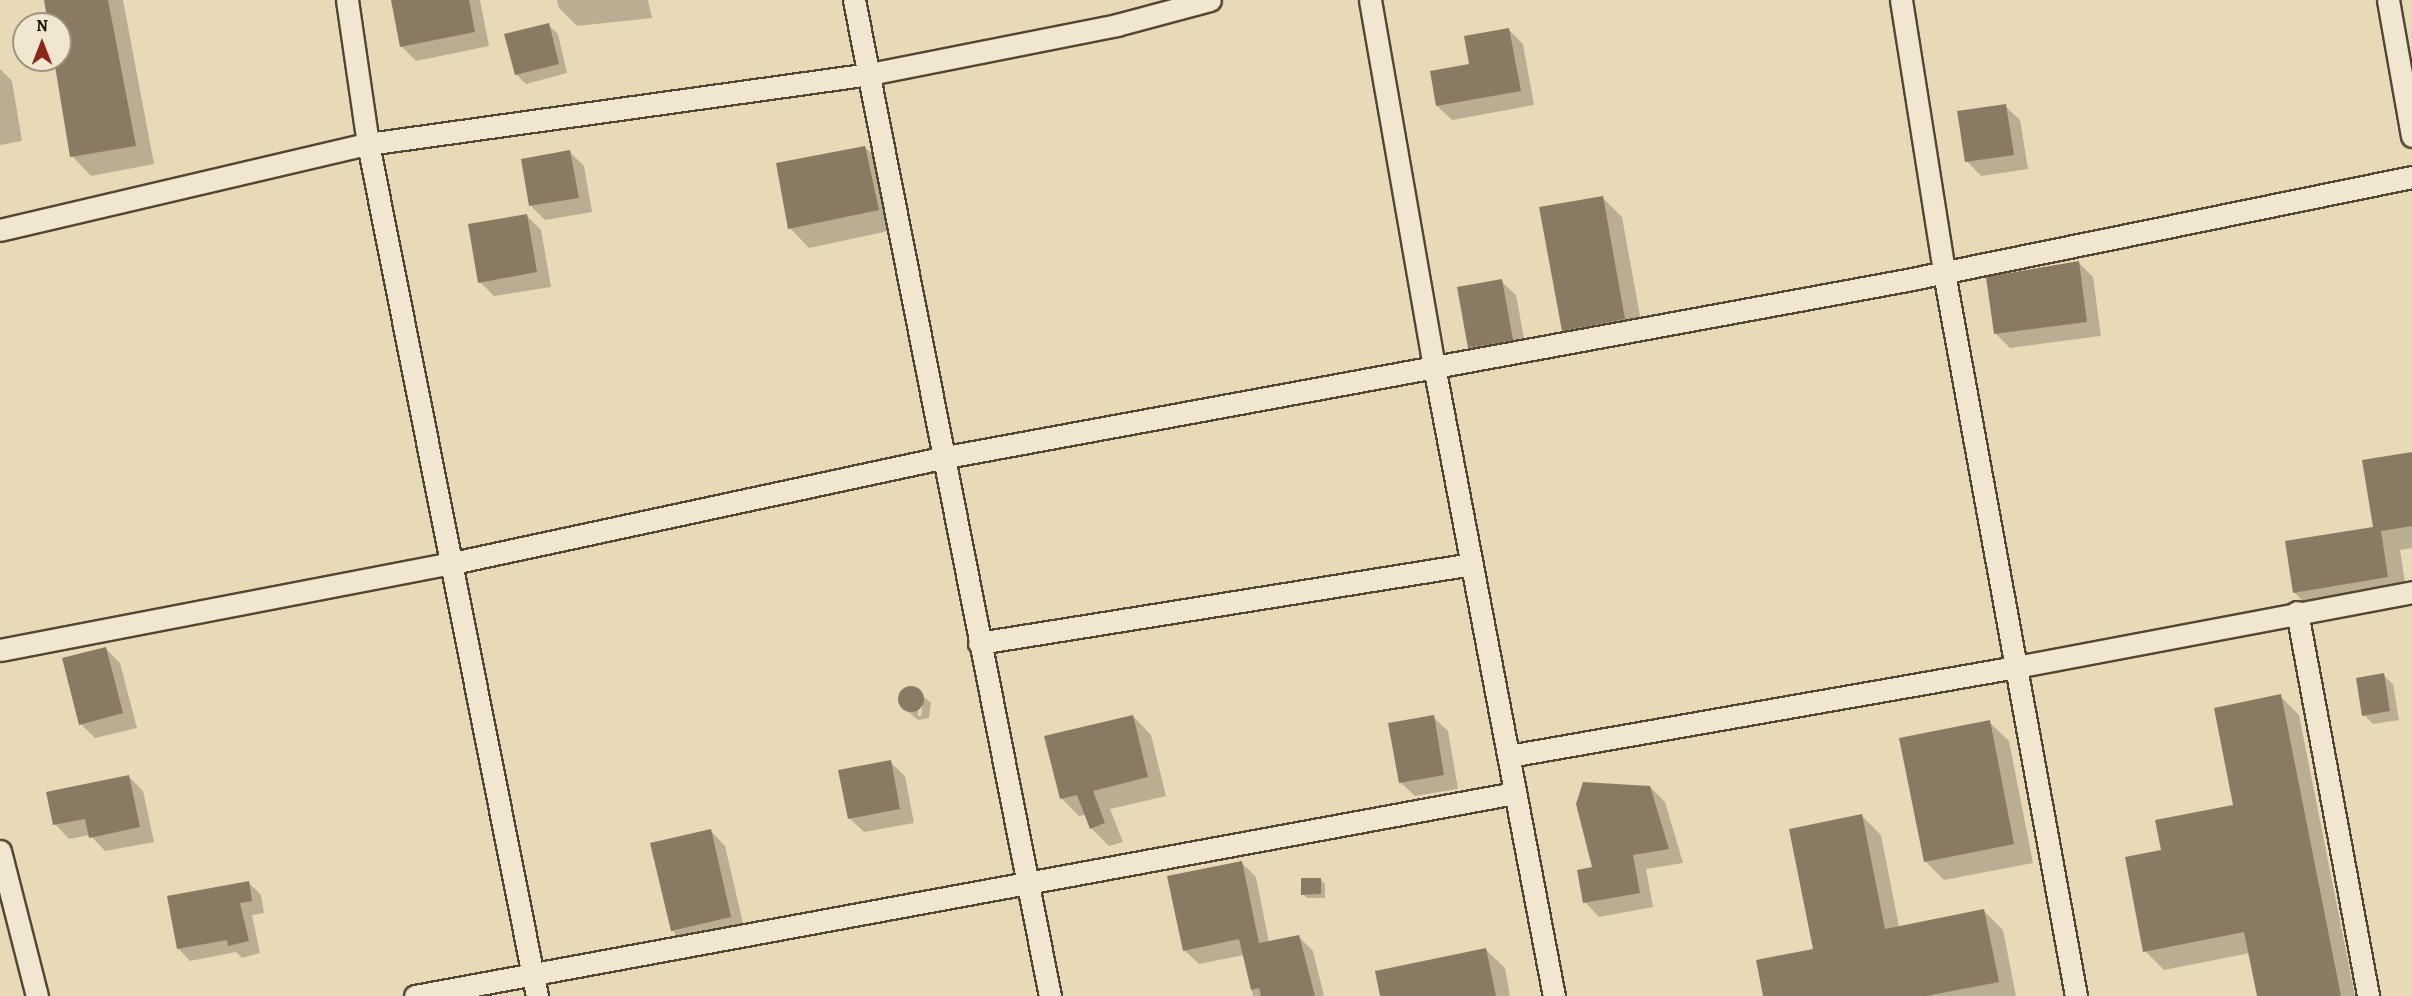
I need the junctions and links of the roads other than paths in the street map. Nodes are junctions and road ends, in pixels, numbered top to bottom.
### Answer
1 (347, 0) edge
2 (854, 0) edge
3 (1210, 0) edge
4 (1370, 0) edge
5 (1901, 0) edge
6 (2388, 0) edge
7 (870, 74) junction
8 (2412, 136) edge
9 (368, 144) junction
10 (2412, 177) edge
11 (0, 230) edge
12 (1944, 273) junction
13 (1434, 366) junction
14 (941, 458) junction
15 (448, 564) junction
16 (1472, 564) junction
17 (2412, 592) edge
18 (2297, 612) junction
19 (979, 644) junction
20 (0, 650) edge
21 (2016, 668) junction
22 (1509, 756) junction
23 (1515, 793) junction
24 (0, 851) edge
25 (1026, 880) junction
26 (535, 986) edge
27 (36, 996) edge
28 (415, 996) edge
29 (1050, 996) edge
30 (1554, 996) edge
31 (2076, 996) edge
32 (2368, 996) edge

1 - 9 street
2 - 7 street
3 - 7 street
4 - 13 street
5 - 12 street
6 - 8 street
7 - 9 street
7 - 14 street
9 - 11 street
9 - 15 street
10 - 12 street
12 - 13 street
12 - 21 street
13 - 14 street
13 - 16 street
14 - 15 street
14 - 19 street
15 - 20 street
15 - 26 street
16 - 19 street
16 - 22 street
17 - 18 street
18 - 21 street
18 - 32 street
19 - 25 street
21 - 22 street
21 - 31 street
22 - 23 street
23 - 25 street
23 - 30 street
24 - 27 street
25 - 26 street
25 - 29 street
26 - 28 street

